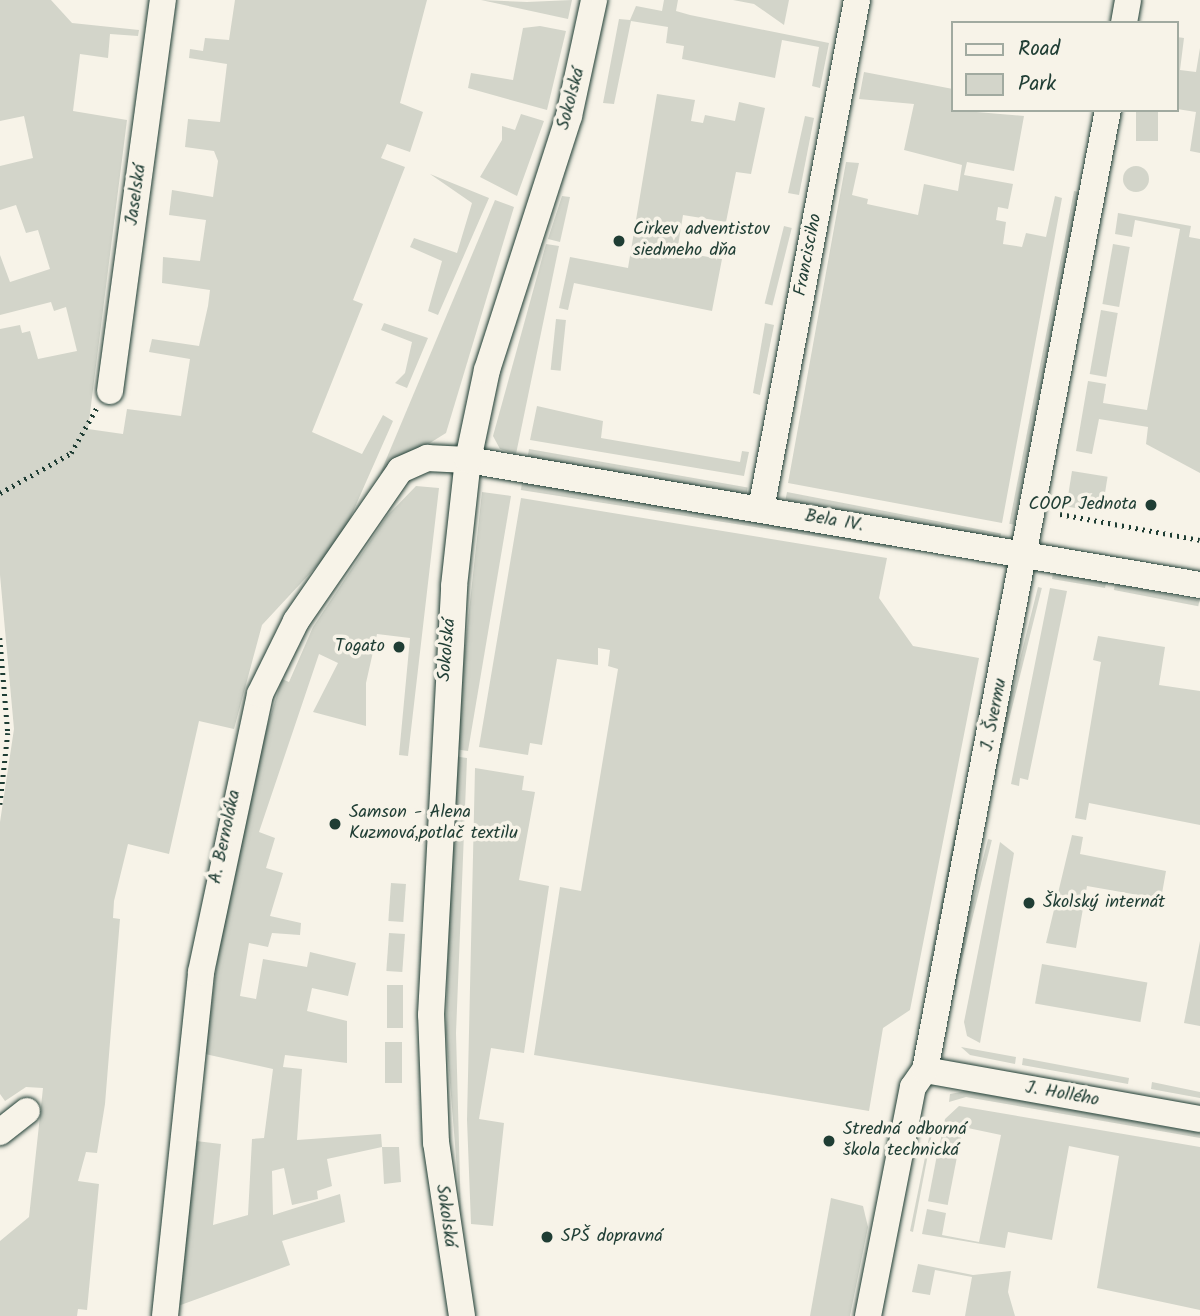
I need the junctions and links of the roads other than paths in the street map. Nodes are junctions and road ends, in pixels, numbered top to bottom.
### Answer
1 (163, 0) edge
2 (594, 0) edge
3 (857, 0) edge
4 (1128, 0) edge
5 (1124, 21) edge
6 (1108, 112) edge
7 (110, 391) dead end
8 (468, 460) junction
9 (761, 509) junction
10 (1026, 555) junction
11 (1200, 584) edge
12 (925, 1070) junction
13 (27, 1111) dead end
14 (1200, 1119) edge
15 (0, 1132) edge
16 (165, 1316) edge
17 (462, 1316) edge
18 (868, 1316) edge

1 - 7 street, Jaselská
2 - 8 street, Sokolská
3 - 9 street, Francisciho
4 - 5 street
6 - 10 street, J. Švermu
8 - 9 street, Bela IV.
8 - 16 street, A. Bernoláka
8 - 17 street, Sokolská
9 - 10 street, Bela IV.
10 - 11 street, Bela IV.
10 - 12 street, J. Švermu
12 - 14 street, J. Hollého
12 - 18 street, J. Švermu
13 - 15 street

